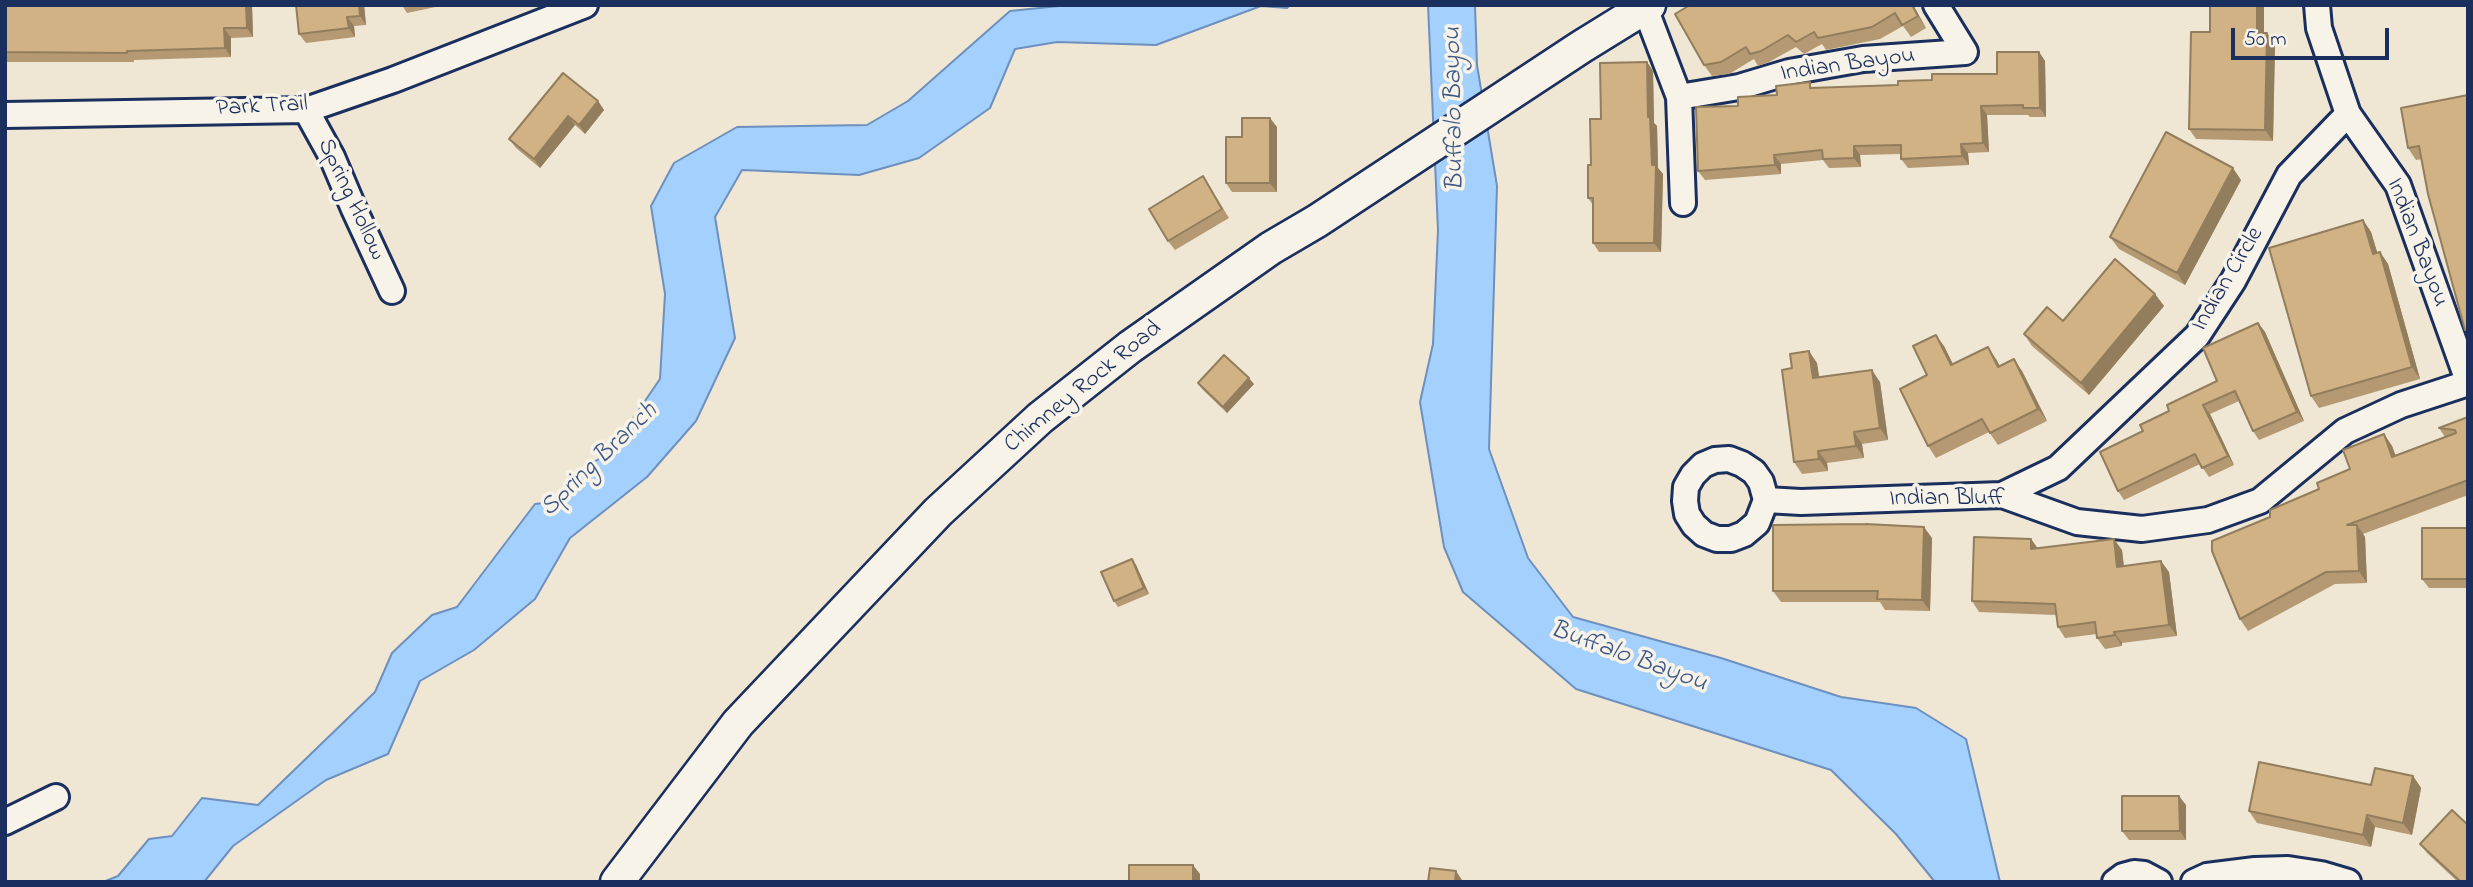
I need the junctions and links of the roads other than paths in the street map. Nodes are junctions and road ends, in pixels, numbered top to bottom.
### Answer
1 (585, 5) edge
2 (1936, 5) edge
3 (2317, 5) edge
4 (1647, 6) edge
5 (1679, 97) junction
6 (306, 110) junction
7 (2348, 114) junction
8 (5, 115) edge
9 (1683, 203) dead end
10 (392, 291) dead end
11 (2468, 382) edge
12 (2002, 495) junction
13 (1766, 500) dead end
14 (2208, 520) joint
15 (56, 797) dead end
16 (5, 822) edge
17 (617, 882) edge
18 (2115, 882) edge
19 (2158, 882) edge
20 (2194, 882) edge
21 (2348, 882) edge

1 - 6 street, Park Trail
2 - 5 street, Indian Bayou
3 - 7 street
4 - 5 street
4 - 17 main road, Chimney Rock Road
5 - 9 street
6 - 8 street, Park Trail
6 - 10 street, Spring Hollow
7 - 11 street, Indian Bayou
7 - 12 street, Indian Circle
11 - 14 street, Indian Bayou
12 - 13 street, Indian Bluff
12 - 14 street, Indian Bluff
15 - 16 street
18 - 19 street
20 - 21 street

